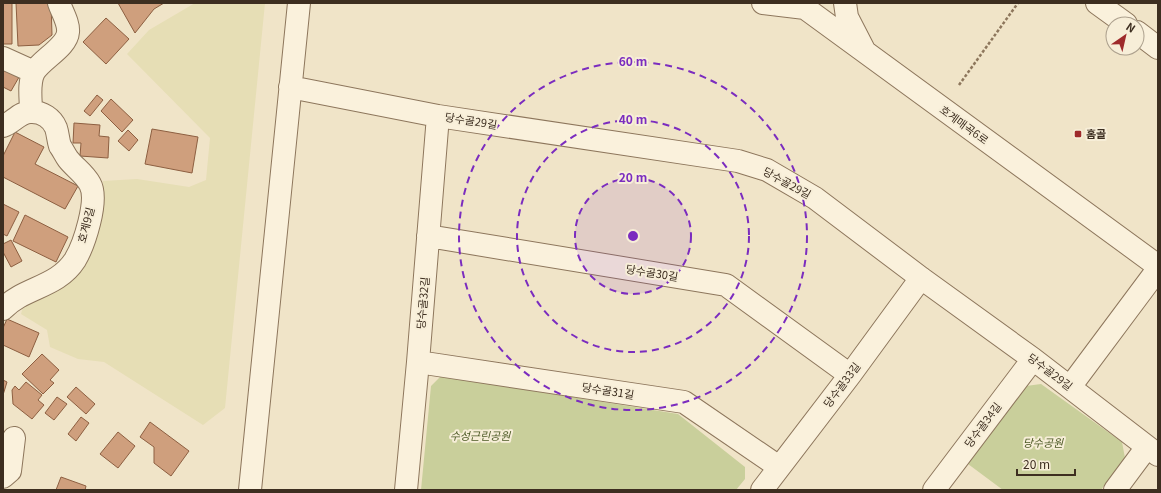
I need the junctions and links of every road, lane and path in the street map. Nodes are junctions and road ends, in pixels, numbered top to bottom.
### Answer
1 (59, 3) edge
2 (299, 3) edge
3 (763, 3) edge
4 (845, 3) edge
5 (1018, 3) edge
6 (1097, 3) edge
7 (807, 6) edge
8 (1115, 16) edge
9 (1145, 38) edge
10 (1158, 48) edge
11 (866, 53) junction
12 (3, 58) edge
13 (34, 72) junction
14 (959, 85) dead end
15 (290, 87) junction
16 (31, 112) junction
17 (438, 116) junction
18 (3, 126) edge
19 (428, 236) junction
20 (1158, 268) edge
21 (921, 278) junction
22 (3, 309) edge
23 (1033, 359) junction
24 (418, 362) junction
25 (850, 375) junction
26 (1070, 387) junction
27 (14, 438) dead end
28 (1152, 451) edge
29 (779, 467) junction
30 (3, 477) edge
31 (250, 490) edge
32 (406, 490) edge
33 (762, 490) edge
34 (934, 490) edge
35 (1115, 490) edge

1 - 13 street
2 - 15 street
3 - 7 street, 호계매곡6로
4 - 11 street
5 - 14 path
6 - 8 street
7 - 11 street, 호계매곡6로
9 - 10 street
11 - 20 street, 호계매곡6로
12 - 13 street
13 - 16 street
15 - 17 street, 당수골29길
15 - 31 street
16 - 18 street
16 - 22 street, 호계9길
17 - 19 street, 당수골32길
17 - 21 street, 당수골29길
19 - 24 street, 당수골32길
19 - 25 street, 당수골30길
20 - 26 street
21 - 23 street, 당수골29길
21 - 25 street, 당수골33길
23 - 26 street, 당수골29길
23 - 34 street, 당수골34길
24 - 29 street, 당수골31길
24 - 32 street, 당수골32길
25 - 29 street, 당수골33길
26 - 28 street, 당수골29길
27 - 30 street
28 - 35 street
29 - 33 street, 당수골33길

